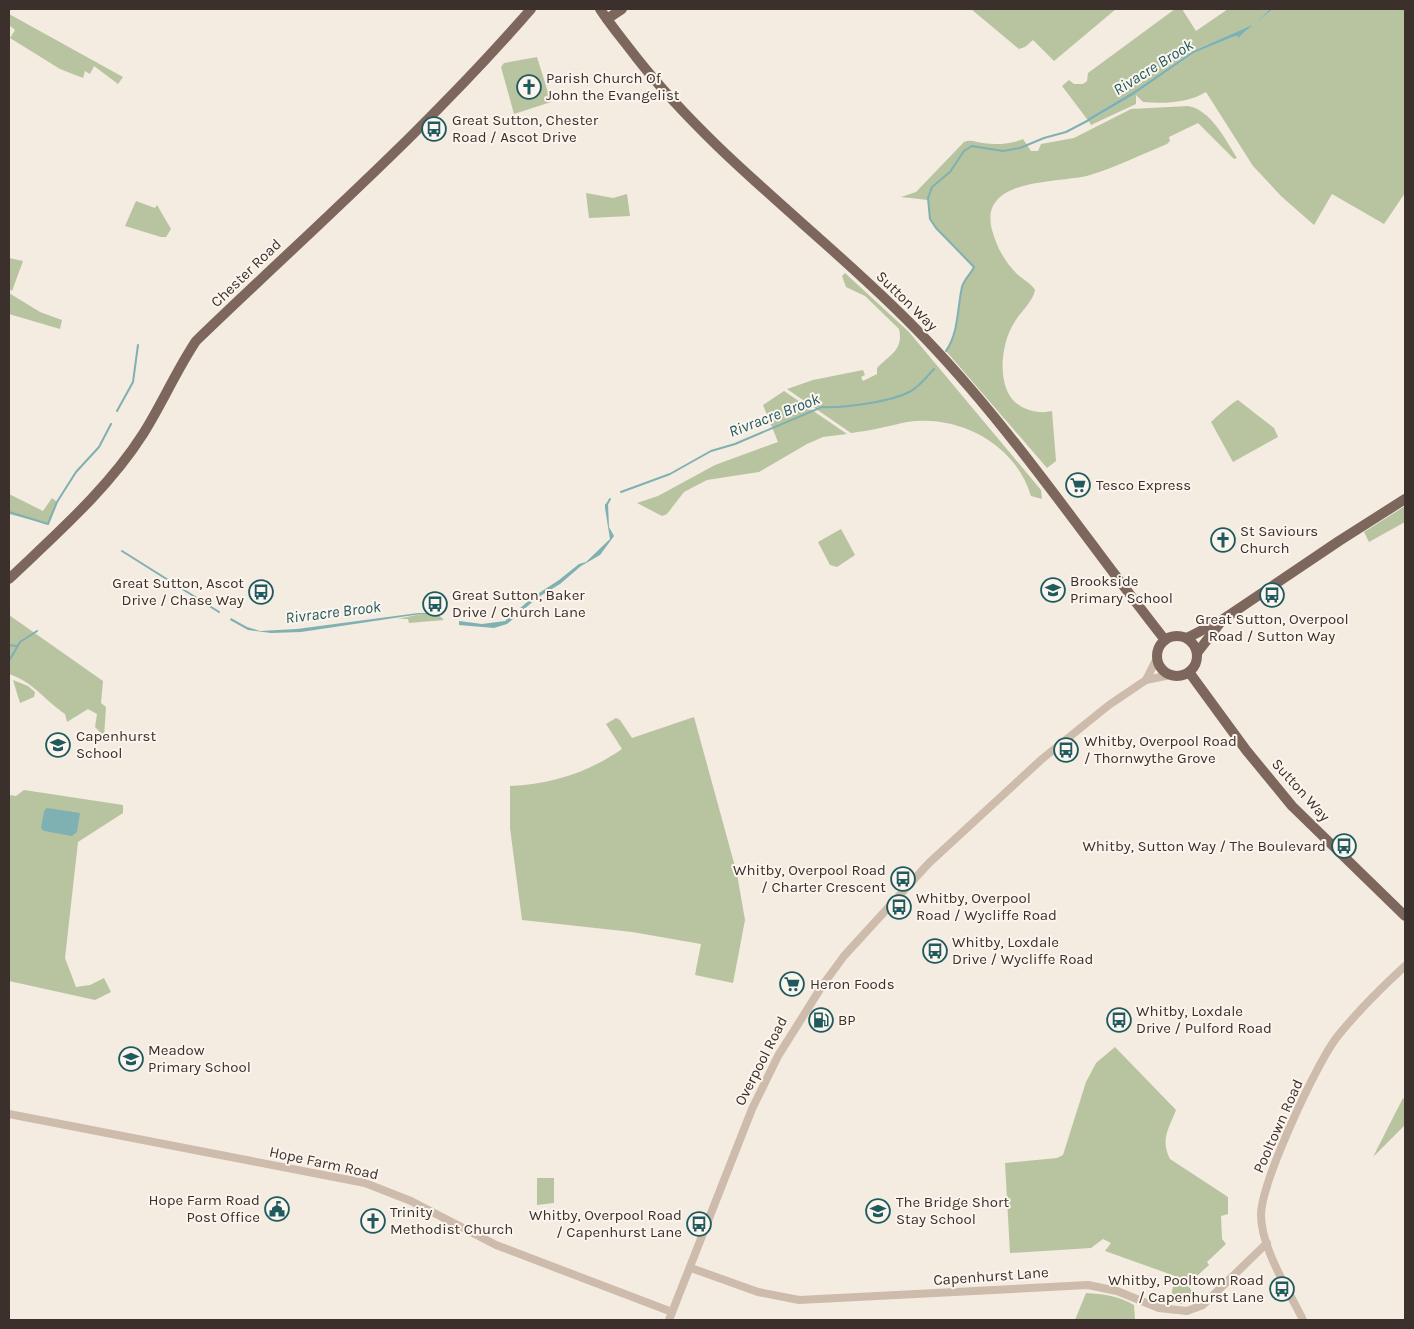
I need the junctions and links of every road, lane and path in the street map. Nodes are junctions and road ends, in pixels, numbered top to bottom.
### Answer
1 (531, 9) edge
2 (600, 9) edge
3 (622, 9) edge
4 (607, 19) junction
5 (1405, 499) edge
6 (9, 579) edge
7 (1222, 620) junction
8 (1187, 638) junction
9 (1165, 640) junction
10 (1197, 653) junction
11 (1157, 658) junction
12 (1189, 672) junction
13 (1170, 675) junction
14 (1146, 680) junction
15 (1405, 916) edge
16 (1405, 966) edge
17 (9, 1114) edge
18 (1267, 1243) junction
19 (691, 1268) junction
20 (672, 1312) junction
21 (670, 1320) edge
22 (1303, 1320) edge

1 - 6 main road, Chester Road
2 - 4 main road, Sutton Way
3 - 4 main road
4 - 9 main road, Sutton Way
5 - 7 main road
7 - 8 main road
7 - 10 main road
8 - 9 main road
8 - 10 main road
9 - 11 main road
10 - 12 main road
11 - 13 main road
11 - 14 street, Overpool Road
12 - 13 main road
12 - 15 main road, Sutton Way
13 - 14 street, Overpool Road
14 - 19 street, Overpool Road
16 - 18 street, Pooltown Road
17 - 20 street, Hope Farm Road
18 - 19 street, Capenhurst Lane
18 - 22 street, Pooltown Road
19 - 20 street, Overpool Road
20 - 21 street, Overpool Road

